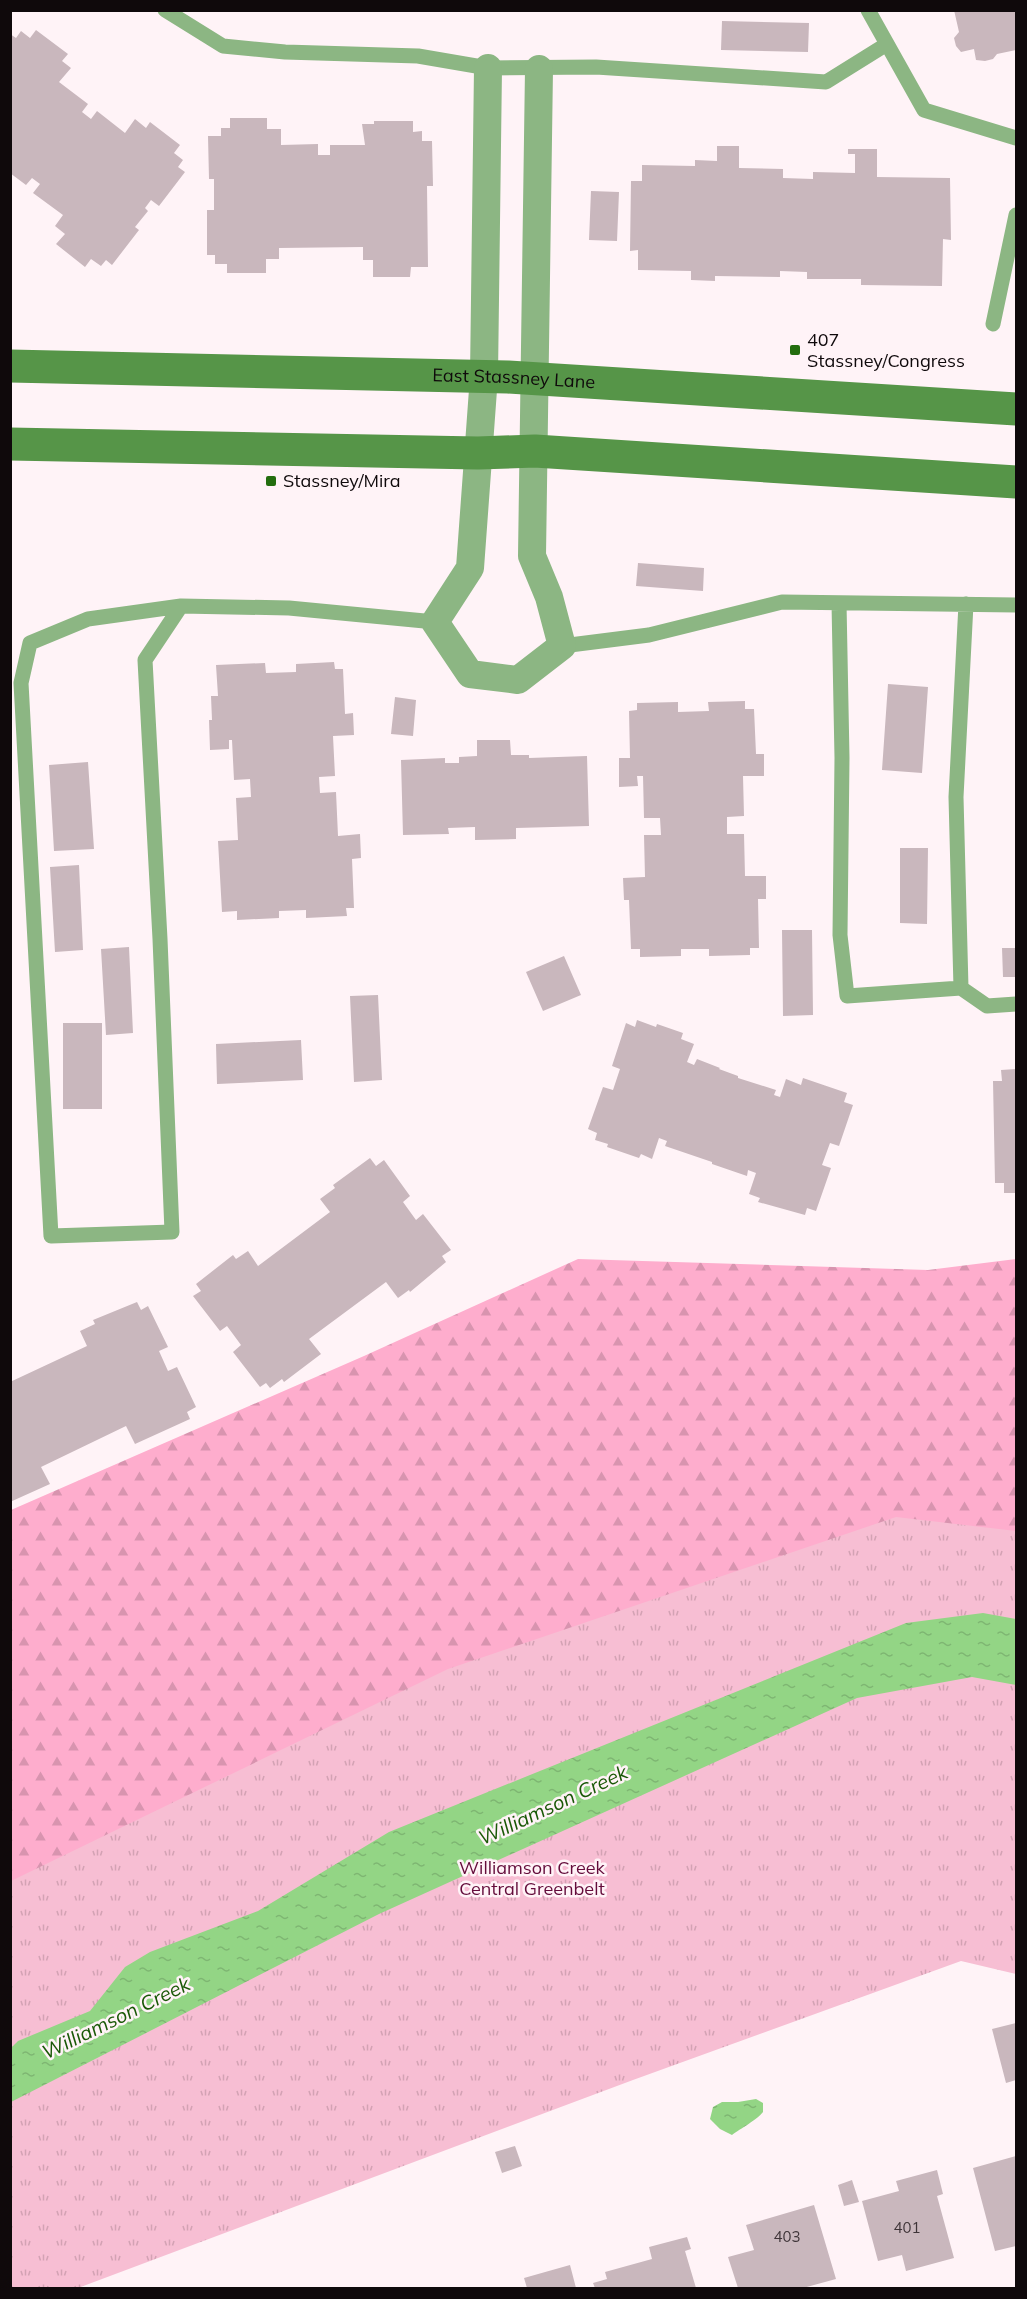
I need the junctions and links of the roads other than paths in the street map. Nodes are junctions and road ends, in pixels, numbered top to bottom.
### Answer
1 (165, 10) edge
2 (868, 10) edge
3 (887, 44) junction
4 (488, 68) junction
5 (539, 69) junction
6 (1017, 138) edge
7 (1017, 215) edge
8 (993, 324) dead end
9 (10, 366) edge
10 (484, 376) junction
11 (535, 379) junction
12 (1017, 409) edge
13 (10, 444) edge
14 (535, 451) junction
15 (478, 453) junction
16 (1017, 482) edge
17 (839, 603) junction
18 (966, 604) junction
19 (1017, 605) edge
20 (180, 606) junction
21 (435, 622) junction
22 (562, 646) junction
23 (961, 988) junction
24 (1017, 1004) edge

1 - 4 lane
2 - 3 lane
3 - 5 lane
3 - 6 lane
4 - 5 lane
4 - 10 street
5 - 11 street
7 - 8 lane
9 - 10 main road, East Stassney Lane
10 - 11 main road, East Stassney Lane
10 - 15 street
11 - 12 main road, East Stassney Lane
11 - 14 street
13 - 15 main road
14 - 15 main road
14 - 16 main road
14 - 22 street
15 - 21 street
17 - 18 lane
17 - 22 lane
17 - 23 lane
18 - 19 lane
18 - 23 lane
20 - 20 lane
20 - 21 lane
21 - 22 street
23 - 24 lane

